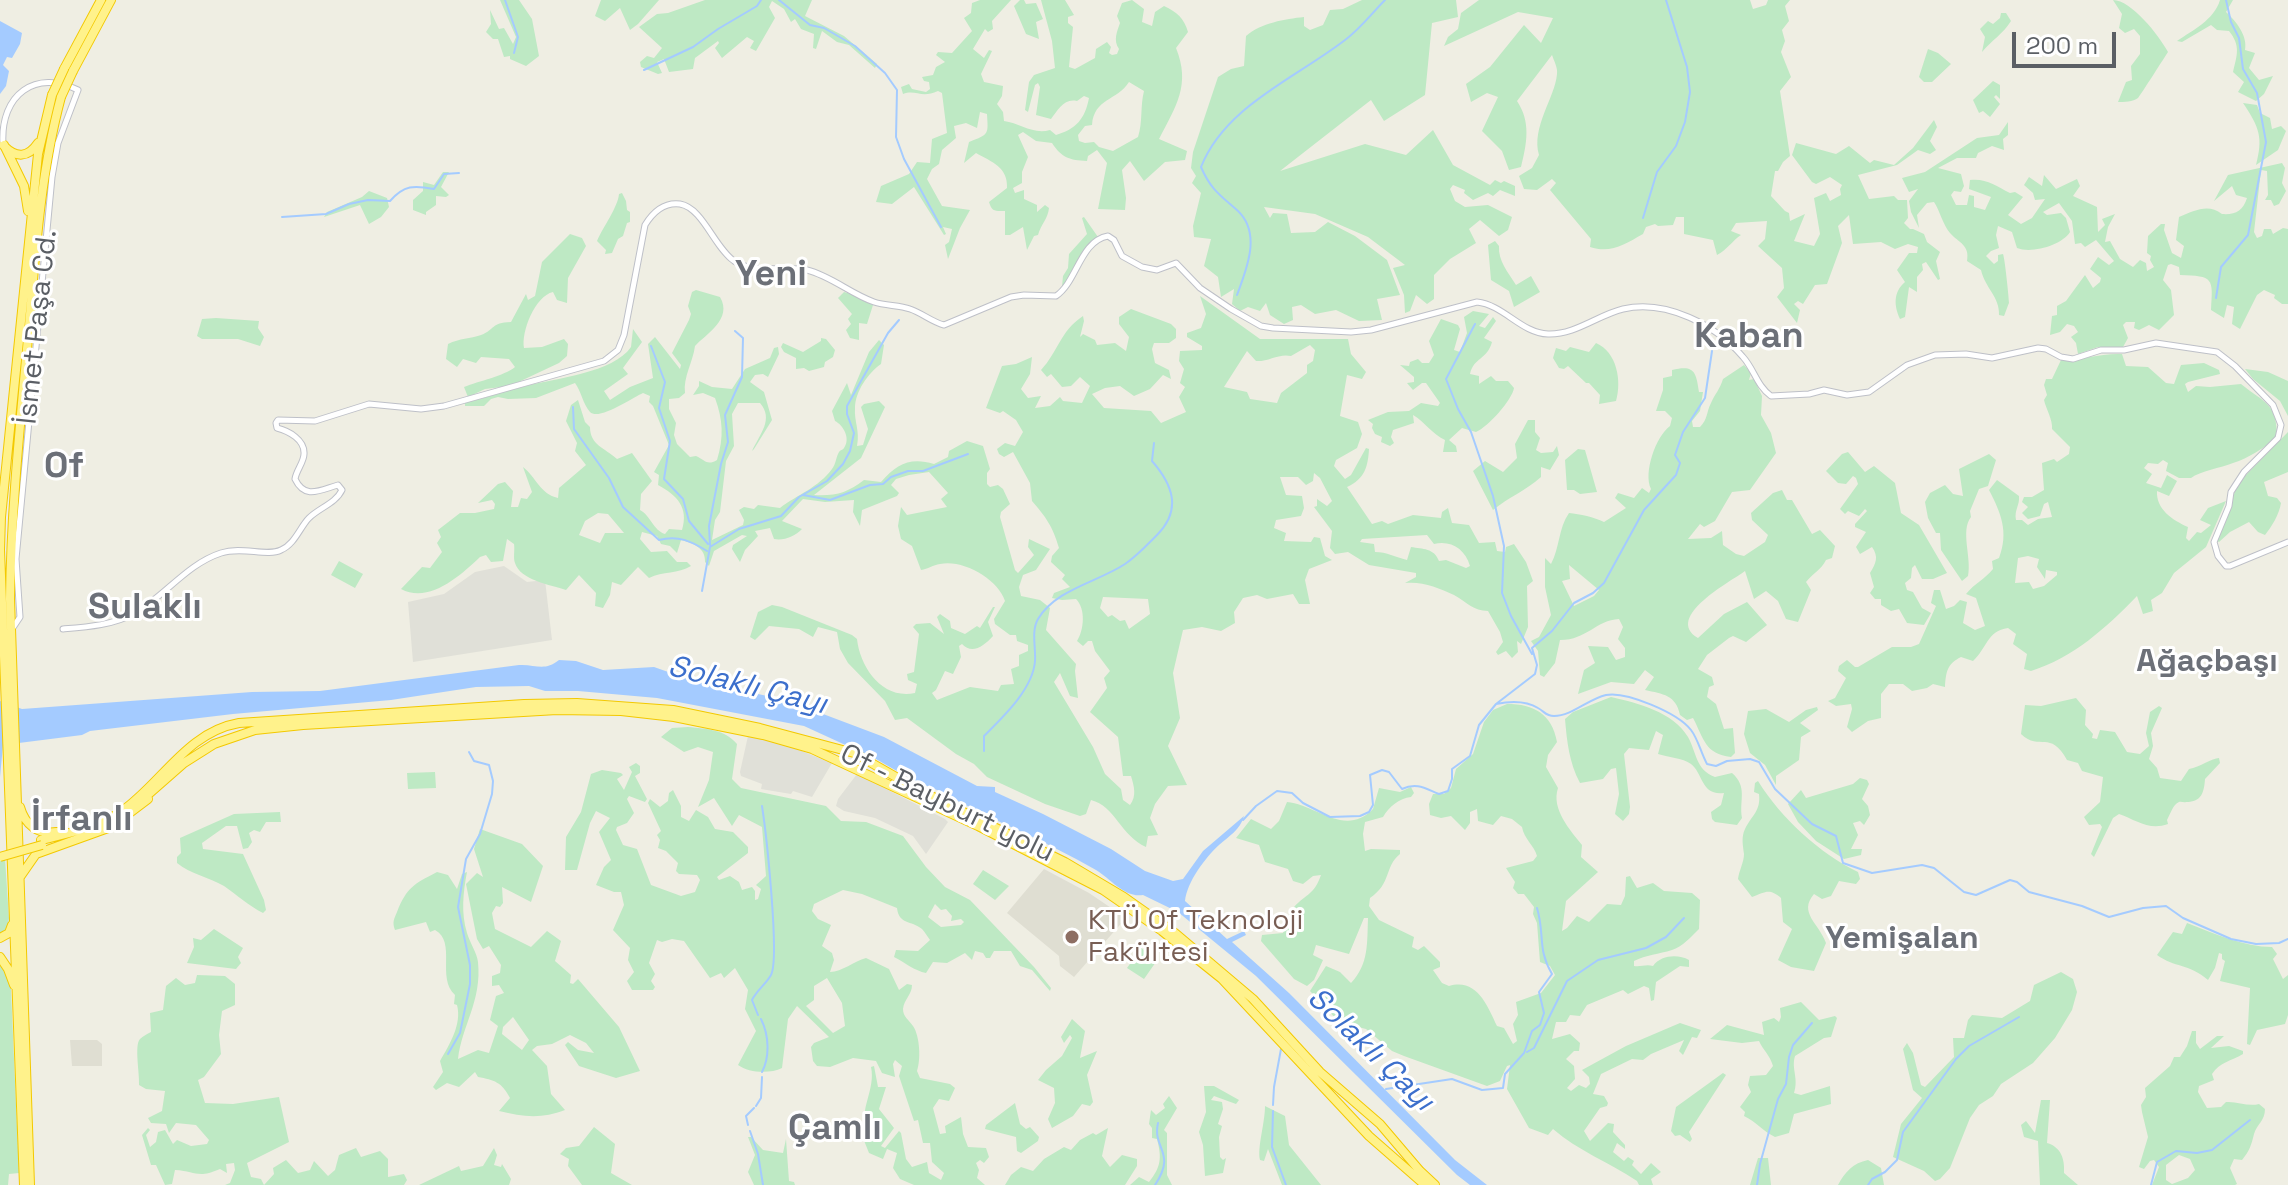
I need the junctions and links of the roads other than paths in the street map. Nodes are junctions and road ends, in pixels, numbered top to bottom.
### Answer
1 (101, 0) edge
2 (111, 0) edge
3 (68, 70) junction
4 (57, 96) junction
5 (40, 139) junction
6 (4, 145) junction
7 (30, 227) junction
8 (2288, 542) edge
9 (10, 604) junction
10 (20, 615) junction
11 (63, 629) dead end
12 (11, 631) junction
13 (8, 662) junction
14 (218, 728) junction
15 (209, 733) junction
16 (228, 738) junction
17 (214, 744) junction
18 (853, 753) junction
19 (844, 763) junction
20 (854, 768) junction
21 (12, 777) junction
22 (165, 779) junction
23 (152, 783) junction
24 (17, 794) junction
25 (50, 833) junction
26 (41, 843) junction
27 (0, 851) edge
28 (0, 857) edge
29 (32, 857) junction
30 (20, 878) junction
31 (14, 904) junction
32 (0, 938) edge
33 (0, 957) edge
34 (18, 1005) junction
35 (1380, 1125) junction
36 (1370, 1135) junction
37 (24, 1185) edge
38 (30, 1185) edge
39 (1425, 1185) edge
40 (1435, 1185) edge

1 - 3 highway
2 - 3 highway
3 - 4 highway, bridge
4 - 5 highway
4 - 9 highway
5 - 6 highway
5 - 7 highway
6 - 7 highway
6 - 10 main road, İsmet Paşa Cd.
7 - 13 highway
8 - 11 main road
9 - 10 main road
9 - 12 highway
10 - 12 main road
12 - 13 highway
13 - 21 highway
14 - 15 highway, Of - Bayburt yolu
14 - 16 highway
14 - 18 highway, Of - Bayburt yolu
15 - 17 highway
15 - 23 highway, Of - Bayburt yolu
16 - 17 highway, Of - Bayburt yolu
16 - 19 highway, Of - Bayburt yolu
17 - 22 highway, Of - Bayburt yolu
18 - 19 highway
18 - 20 highway
18 - 35 highway, Of - Bayburt yolu
19 - 20 highway, Of - Bayburt yolu
20 - 36 highway, Of - Bayburt yolu
21 - 24 highway
21 - 31 highway
22 - 26 highway, Of - Bayburt yolu
22 - 29 highway
23 - 25 highway
23 - 26 highway, Of - Bayburt yolu
24 - 25 highway
24 - 30 highway
25 - 29 highway
26 - 27 highway, bridge
26 - 28 highway, bridge
29 - 30 highway
30 - 38 highway
31 - 32 highway
31 - 34 highway
33 - 34 highway
34 - 37 highway
35 - 36 highway
35 - 36 highway
35 - 40 highway, Of - Bayburt yolu
36 - 39 highway, Of - Bayburt yolu

